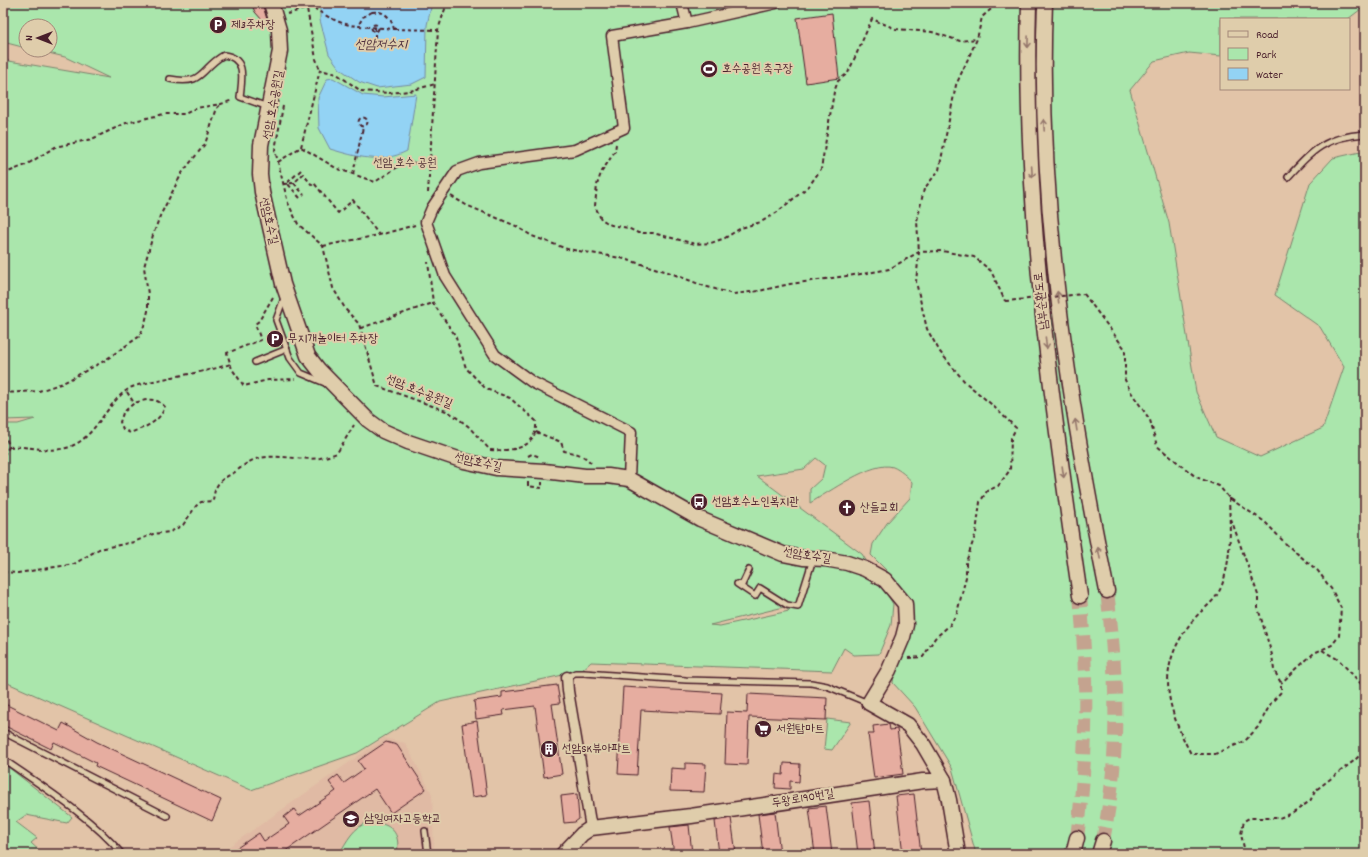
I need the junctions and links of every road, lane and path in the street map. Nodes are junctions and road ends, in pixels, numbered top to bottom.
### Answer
1 (271, 3) edge
2 (306, 3) edge
3 (447, 3) edge
4 (682, 3) edge
5 (776, 3) edge
6 (998, 3) edge
7 (1029, 3) edge
8 (1045, 3) edge
9 (285, 9) dead end
10 (307, 9) junction
11 (287, 14) junction
12 (288, 19) dead end
13 (687, 23) junction
14 (358, 26) junction
15 (372, 28) junction
16 (376, 28) junction
17 (379, 29) junction
18 (394, 29) junction
19 (438, 30) junction
20 (376, 32) junction
21 (976, 39) junction
22 (375, 41) junction
23 (368, 45) dead end
24 (381, 46) dead end
25 (320, 70) junction
26 (170, 79) dead end
27 (435, 84) junction
28 (240, 97) junction
29 (284, 103) dead end
30 (221, 104) junction
31 (269, 108) junction
32 (363, 127) junction
33 (617, 131) junction
34 (1365, 134) edge
35 (301, 147) junction
36 (278, 162) junction
37 (430, 164) junction
38 (302, 169) dead end
39 (3, 174) edge
40 (353, 174) junction
41 (1288, 177) dead end
42 (294, 183) junction
43 (283, 184) junction
44 (287, 184) junction
45 (444, 190) junction
46 (304, 195) dead end
47 (300, 198) dead end
48 (427, 200) dead end
49 (426, 222) junction
50 (379, 235) junction
51 (323, 246) junction
52 (919, 252) junction
53 (428, 258) dead end
54 (286, 291) junction
55 (433, 303) junction
56 (361, 328) junction
57 (287, 349) junction
58 (255, 362) dead end
59 (230, 364) dead end
60 (335, 387) junction
61 (127, 392) junction
62 (3, 393) edge
63 (134, 403) junction
64 (359, 412) junction
65 (3, 426) edge
66 (536, 432) junction
67 (9, 447) junction
68 (3, 456) edge
69 (594, 464) dead end
70 (629, 479) junction
71 (1229, 498) junction
72 (1230, 516) junction
73 (813, 558) junction
74 (749, 570) dead end
75 (3, 572) edge
76 (1107, 591) tunnel mouth
77 (1080, 596) tunnel mouth
78 (898, 650) junction
79 (1322, 650) junction
80 (567, 677) joint
81 (1281, 683) junction
82 (1365, 688) edge
83 (869, 703) junction
84 (3, 732) edge
85 (1365, 750) edge
86 (3, 759) edge
87 (944, 780) junction
88 (167, 816) dead end
89 (591, 828) junction
90 (425, 831) dead end
91 (1077, 838) tunnel mouth
92 (122, 854) edge
93 (428, 854) edge
94 (563, 854) edge
95 (958, 854) edge
96 (1073, 854) edge
97 (1243, 854) edge

1 - 31 street, 선암호수길
2 - 10 path
3 - 19 path
4 - 13 street
5 - 13 street
6 - 21 path
7 -> 77 street, 남부순환도로
76 -> 8 street, 남부순환도로
9 - 11 path
10 - 11 path
10 - 14 path
10 - 25 path
11 - 12 path
13 - 33 street
14 - 15 path
14 - 18 path
15 - 16 path
15 - 17 path
15 - 20 path
16 - 17 path
16 - 20 path
17 - 18 path
17 - 20 path
18 - 19 path
19 - 27 path
20 - 22 path
21 - 33 path
21 - 52 path
22 - 23 path
22 - 24 path
25 - 27 path
25 - 35 path
26 - 28 lane
27 - 37 path
28 - 30 path
28 - 31 lane
29 - 36 path, 선암 호수공원길
30 - 39 path
30 - 62 path
31 - 54 street, 선암호수길
32 - 32 path
32 - 40 path
33 - 45 street
34 - 41 lane
35 - 36 path
35 - 40 path
36 - 43 path, 선암 호수공원길
37 - 40 path
37 - 48 path
38 - 44 path
42 - 44 path
42 - 46 path
42 - 50 path
43 - 44 path
43 - 51 path, 선암 호수공원길
44 - 47 path
45 - 49 street
45 - 52 path
49 - 50 path
49 - 70 street
50 - 51 path
51 - 56 path, 선암 호수공원길
52 - 71 path, bridge
52 - 78 path
53 - 55 path
54 - 57 lane
54 - 60 street, 선암호수길
55 - 56 path
55 - 66 path
56 - 66 path, 선암 호수공원길
57 - 58 lane
57 - 60 lane
59 - 61 path
60 - 64 street, 선암호수길
61 - 63 path
61 - 67 path
63 - 63 path
64 - 70 street, 선암호수길
64 - 75 path
65 - 67 path
66 - 69 path
67 - 68 path
70 - 73 street, 선암호수길
71 - 72 path
71 - 79 path
72 - 81 path
72 - 81 path
73 - 74 lane
73 - 78 street, 선암호수길
78 - 83 street, 선암호수길
79 - 81 path
79 - 82 path
80 - 83 lane
80 - 89 street
83 - 87 street
84 - 88 lane
85 - 97 path
86 - 92 lane
87 - 89 street, 두왕로190번길
87 - 95 street
89 - 94 street
90 - 93 lane
91 - 96 street

